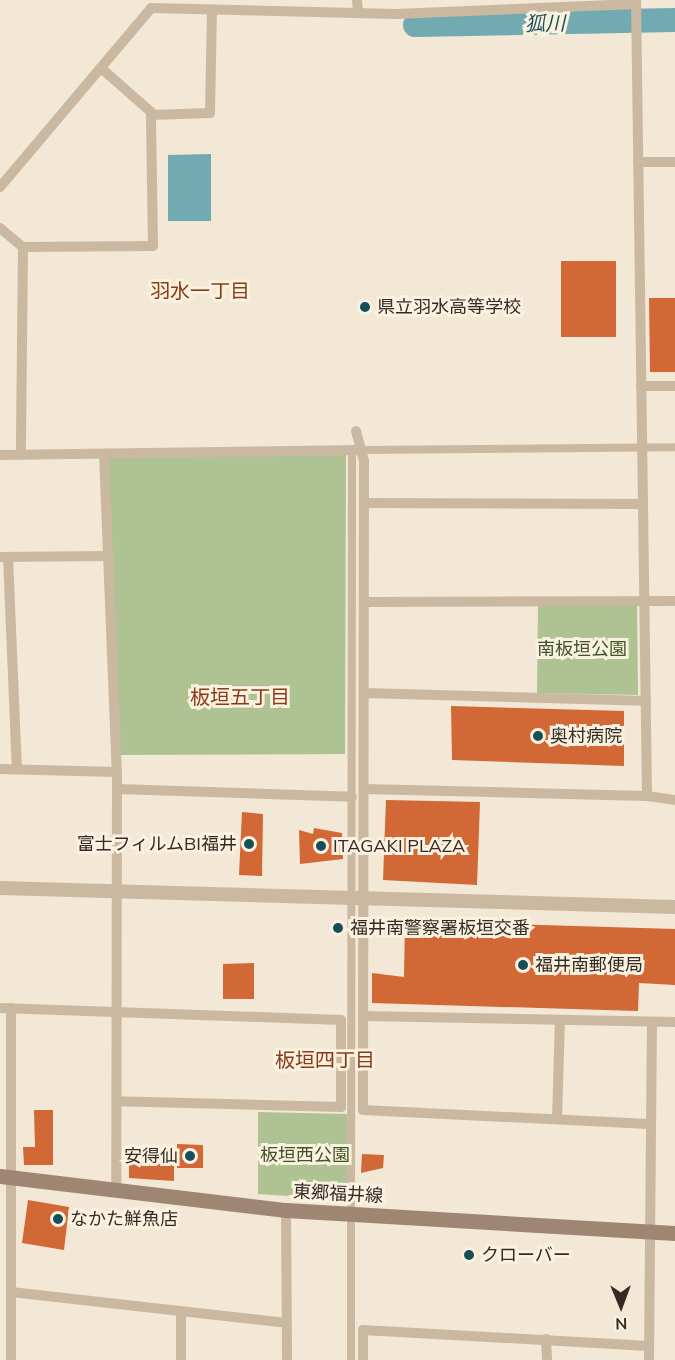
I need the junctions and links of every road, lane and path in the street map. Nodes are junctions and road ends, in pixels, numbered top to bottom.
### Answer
1 (357, 0) edge
2 (636, 2) edge
3 (161, 4) edge
4 (212, 10) junction
5 (358, 13) junction
6 (101, 68) junction
7 (151, 115) junction
8 (638, 162) junction
9 (675, 162) edge
10 (0, 187) edge
11 (0, 228) edge
12 (23, 247) junction
13 (641, 386) junction
14 (675, 386) edge
15 (356, 431) dead end
16 (675, 447) edge
17 (642, 448) junction
18 (357, 450) junction
19 (104, 454) junction
20 (0, 455) edge
21 (21, 455) junction
22 (364, 502) junction
23 (643, 504) junction
24 (108, 556) junction
25 (4, 557) edge
26 (675, 601) edge
27 (645, 602) junction
28 (364, 603) junction
29 (364, 693) junction
30 (646, 700) junction
31 (0, 769) edge
32 (17, 770) junction
33 (117, 772) junction
34 (117, 789) junction
35 (365, 789) junction
36 (647, 796) junction
37 (352, 797) junction
38 (675, 800) edge
39 (0, 888) edge
40 (117, 892) junction
41 (358, 900) junction
42 (675, 907) edge
43 (5, 1008) edge
44 (118, 1012) junction
45 (363, 1016) junction
46 (560, 1020) junction
47 (652, 1022) junction
48 (675, 1022) edge
49 (117, 1101) junction
50 (557, 1119) junction
51 (651, 1124) junction
52 (6, 1177) edge
53 (116, 1190) junction
54 (351, 1206) dead end
55 (286, 1210) junction
56 (351, 1224) dead end
57 (650, 1232) junction
58 (675, 1233) edge
59 (11, 1292) junction
60 (181, 1312) junction
61 (286, 1323) junction
62 (546, 1339) junction
63 (649, 1346) junction
64 (11, 1360) edge
65 (181, 1360) edge
66 (287, 1360) edge
67 (351, 1360) edge
68 (363, 1360) edge
69 (547, 1360) edge
70 (649, 1360) edge

1 - 5 street
2 - 5 street
2 - 8 street
3 - 4 street
3 - 6 street
4 - 5 street
4 - 7 street
6 - 7 street
6 - 10 street
7 - 12 street
8 - 9 street
8 - 13 street
11 - 12 street
12 - 21 street
13 - 14 street
13 - 17 street
15 - 18 street
16 - 17 street
17 - 18 street
17 - 23 street
18 - 19 street
18 - 22 street
18 - 37 street
19 - 21 street
19 - 24 street
20 - 21 street
22 - 23 street
22 - 28 street
23 - 27 street
24 - 25 street
24 - 33 street
25 - 32 street
26 - 27 street
27 - 28 street
27 - 30 street
28 - 29 street
29 - 30 street
29 - 35 street
30 - 36 street
31 - 32 street
32 - 33 street
33 - 34 street
34 - 37 street
34 - 40 street
35 - 36 street
35 - 41 street
36 - 38 street
37 - 41 street
39 - 40 street
40 - 41 street
40 - 44 street
41 - 42 street
41 - 45 street
41 - 54 street
43 - 44 street
43 - 52 street
44 - 49 street
44 - 49 street
45 - 46 street
45 - 50 street
46 - 47 street
46 - 50 street
47 - 48 street
47 - 51 street
49 - 53 street
50 - 51 street
51 - 57 street
52 - 53 main road, 東郷福井線
52 - 59 street
53 - 55 main road, 東郷福井線
55 - 57 main road, 東郷福井線
55 - 61 street
56 - 67 street
57 - 58 main road, 東郷福井線
57 - 63 street
59 - 60 street
59 - 64 street
60 - 61 street
60 - 65 street
61 - 66 street
62 - 63 street
62 - 68 street
62 - 69 street
63 - 70 street

